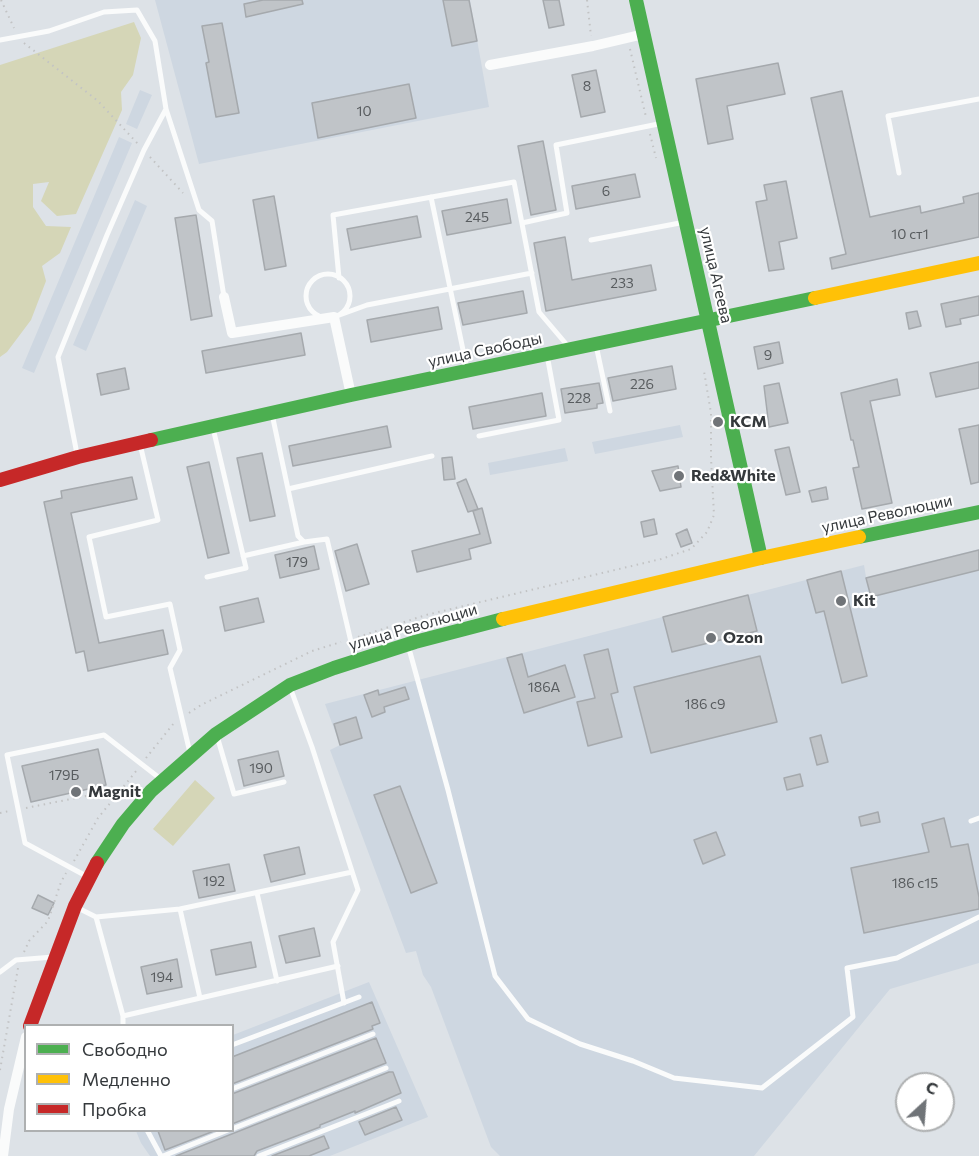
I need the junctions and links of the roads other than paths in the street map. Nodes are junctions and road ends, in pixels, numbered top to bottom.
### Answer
1 (636, 0) edge
2 (644, 34) junction
3 (0, 40) edge
4 (490, 65) dead end
5 (979, 99) edge
6 (166, 109) junction
7 (664, 123) junction
8 (899, 173) dead end
9 (431, 197) junction
10 (687, 222) junction
11 (522, 223) junction
12 (591, 240) dead end
13 (979, 263) edge
14 (532, 273) junction
15 (339, 278) junction
16 (450, 289) junction
17 (224, 297) joint
18 (334, 317) junction
19 (709, 320) junction
20 (596, 344) junction
21 (570, 349) junction
22 (547, 354) junction
23 (467, 370) junction
24 (351, 395) junction
25 (610, 411) dead end
26 (272, 413) junction
27 (212, 426) junction
28 (479, 436) dead end
29 (140, 443) junction
30 (432, 456) dead end
31 (78, 457) junction
32 (0, 480) edge
33 (288, 489) junction
34 (979, 512) edge
35 (304, 542) junction
36 (243, 556) junction
37 (761, 558) junction
38 (207, 577) dead end
39 (407, 644) junction
40 (356, 661) junction
41 (290, 686) junction
42 (216, 734) junction
43 (191, 756) junction
44 (164, 780) junction
45 (284, 782) dead end
46 (979, 818) edge
47 (971, 821) dead end
48 (352, 872) junction
49 (89, 878) junction
50 (256, 893) junction
51 (75, 906) junction
52 (180, 909) junction
53 (979, 916) edge
54 (96, 917) junction
55 (55, 956) junction
56 (338, 966) junction
57 (0, 972) edge
58 (277, 981) junction
59 (359, 997) dead end
60 (200, 998) junction
61 (344, 1003) junction
62 (123, 1016) junction
63 (31, 1024) edge
64 (123, 1024) edge
65 (373, 1034) dead end
66 (234, 1044) edge
67 (22, 1060) edge
68 (386, 1068) dead end
69 (234, 1088) edge
70 (399, 1101) dead end
71 (234, 1128) edge
72 (148, 1132) edge
73 (225, 1132) edge
74 (3, 1156) edge
75 (162, 1156) edge
76 (259, 1156) edge

1 - 2 street, улица Агеева
2 - 4 street
2 - 7 street, улица Агеева
3 - 6 lane
5 - 8 lane
6 - 17 lane
6 - 31 lane
7 - 10 street, улица Агеева
7 - 11 lane
9 - 11 lane
9 - 15 lane
9 - 16 lane
10 - 12 lane
10 - 19 street, улица Агеева
11 - 14 lane
13 - 19 street, улица Свободы
14 - 16 lane
14 - 21 lane
15 - 18 lane
15 - 18 lane
16 - 18 lane
16 - 23 lane
17 - 18 street
18 - 24 street
19 - 20 street, улица Свободы
19 - 37 street, улица Агеева
20 - 21 street, улица Свободы
20 - 25 lane
21 - 22 street, улица Свободы
22 - 23 street, улица Свободы
22 - 28 lane
23 - 24 street, улица Свободы
24 - 26 street, улица Свободы
26 - 27 street, улица Свободы
26 - 33 lane
27 - 29 street, улица Свободы
27 - 36 lane
29 - 31 street, улица Свободы
29 - 43 lane
30 - 33 lane
31 - 32 street, улица Свободы
33 - 35 lane
34 - 37 street, улица Революции
35 - 36 lane
35 - 40 lane
36 - 38 lane
37 - 39 street, улица Революции
39 - 40 street, улица Революции
39 - 53 lane
40 - 41 street, улица Революции
41 - 42 street, улица Революции
41 - 48 lane
42 - 43 street, улица Революции
42 - 45 lane
43 - 44 street, улица Революции
44 - 49 street, улица Революции
44 - 49 lane
46 - 47 lane
48 - 50 lane
48 - 56 lane
49 - 51 street, улица Революции
50 - 52 lane
50 - 58 lane
51 - 54 lane
51 - 55 street, улица Революции
52 - 54 lane
52 - 60 lane
54 - 62 lane
55 - 57 lane
55 - 63 street, улица Революции
56 - 58 lane
56 - 61 lane
58 - 60 lane
59 - 61 lane
60 - 62 lane
61 - 66 lane
62 - 64 lane
65 - 69 lane
67 - 74 street
68 - 71 lane
70 - 76 lane
72 - 75 lane
73 - 75 lane

